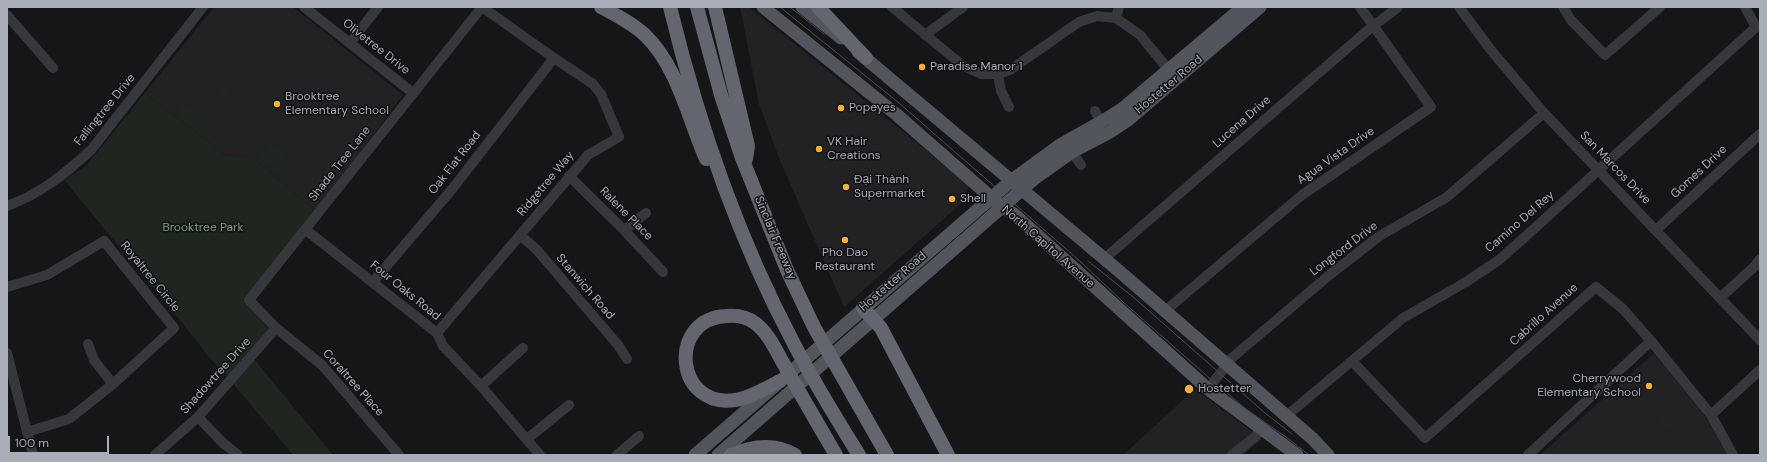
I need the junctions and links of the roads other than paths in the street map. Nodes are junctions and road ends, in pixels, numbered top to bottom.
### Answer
1 (203, 7) edge
2 (304, 7) edge
3 (378, 7) edge
4 (482, 7) edge
5 (601, 7) edge
6 (670, 7) edge
7 (697, 7) edge
8 (715, 7) edge
9 (763, 7) edge
10 (802, 7) edge
11 (818, 7) edge
12 (892, 7) edge
13 (963, 7) edge
14 (1118, 7) edge
15 (1243, 7) edge
16 (1260, 7) edge
17 (1360, 7) edge
18 (1398, 7) edge
19 (1459, 7) edge
20 (1563, 7) edge
21 (1660, 7) edge
22 (1746, 7) edge
23 (7, 15) edge
24 (1116, 18) junction
25 (1373, 25) junction
26 (925, 35) junction
27 (350, 43) junction
28 (554, 58) junction
29 (866, 58) junction
30 (53, 68) dead end
31 (998, 74) junction
32 (1173, 75) junction
33 (414, 92) junction
34 (1009, 107) dead end
35 (1544, 113) junction
36 (1760, 134) edge
37 (1072, 152) junction
38 (1081, 165) dead end
39 (746, 167) junction
40 (1598, 170) junction
41 (569, 176) junction
42 (1012, 180) junction
43 (1023, 190) junction
44 (991, 197) junction
45 (7, 206) edge
46 (1002, 207) junction
47 (646, 213) dead end
48 (740, 225) junction
49 (306, 230) junction
50 (624, 230) junction
51 (1656, 230) junction
52 (520, 235) junction
53 (1104, 259) junction
54 (1760, 259) edge
55 (663, 272) dead end
56 (373, 282) junction
57 (7, 287) edge
58 (1720, 298) junction
59 (249, 300) joint
60 (863, 308) junction
61 (1166, 311) junction
62 (874, 319) junction
63 (276, 328) junction
64 (437, 333) junction
65 (1760, 340) edge
66 (1651, 341) junction
67 (88, 344) dead end
68 (523, 348) dead end
69 (7, 353) edge
70 (627, 359) dead end
71 (1352, 360) junction
72 (1227, 365) junction
73 (1760, 370) edge
74 (780, 381) junction
75 (113, 384) junction
76 (481, 386) junction
77 (1208, 389) junction
78 (569, 405) dead end
79 (1711, 415) junction
80 (1285, 416) junction
81 (198, 417) junction
82 (1261, 429) junction
83 (27, 432) junction
84 (639, 436) dead end
85 (527, 439) junction
86 (33, 455) edge
87 (155, 455) edge
88 (238, 455) edge
89 (399, 455) edge
90 (540, 455) edge
91 (617, 455) edge
92 (694, 455) edge
93 (718, 455) edge
94 (731, 455) edge
95 (795, 455) edge
96 (836, 455) edge
97 (859, 455) edge
98 (888, 455) edge
99 (948, 455) edge
100 (1232, 455) edge
101 (1297, 455) edge
102 (1328, 455) edge
103 (1528, 455) edge
104 (1733, 455) edge

1 - 45 street, Fallingtree Drive
2 - 27 street, Olivetree Drive
3 - 27 street
4 - 28 street, Ridgetree Way
4 - 33 street, Shade Tree Lane
5 - 48 highway
6 - 48 highway
7 - 39 highway, Sinclair Freeway
8 - 39 highway
9 - 44 main road, North Capitol Avenue
10 - 29 main road
11 - 29 highway
12 - 26 street
13 - 26 street
14 - 24 street
15 - 32 main road, Hostetter Road
16 - 32 main road, Hostetter Road
17 - 25 street, Agua Vista Drive
18 - 25 street, Lucena Drive
19 - 35 street, San Marcos Drive
20 - 21 street
22 - 40 street, Camino Del Rey
23 - 30 street
24 - 31 street
24 - 32 street
25 - 53 street, Lucena Drive
25 - 61 street, Agua Vista Drive
26 - 31 street
27 - 33 street, Olivetree Drive
28 - 41 street, Ridgetree Way
28 - 56 street, Oak Flat Road
29 - 42 main road
31 - 34 street
32 - 37 main road, Hostetter Road
32 - 42 main road, Hostetter Road
33 - 49 street, Shade Tree Lane
35 - 40 street, San Marcos Drive
35 - 72 street, Longford Drive
36 - 51 street, Gomes Drive
37 - 38 street
37 - 43 main road, Hostetter Road
39 - 98 highway, Sinclair Freeway
40 - 51 street, San Marcos Drive
40 - 71 street, Camino Del Rey
41 - 50 street, Ralene Place
41 - 52 street, Ridgetree Way
42 - 43 main road
42 - 44 main road, Hostetter Road
43 - 46 main road, Hostetter Road
43 - 53 main road
44 - 46 main road, North Capitol Avenue
44 - 60 main road, Hostetter Road
46 - 62 main road, Hostetter Road
46 - 77 main road, North Capitol Avenue
47 - 50 street
48 - 97 highway
49 - 56 street, Four Oaks Road
49 - 59 street, Shade Tree Lane
50 - 55 street, Ralene Place
51 - 58 street, San Marcos Drive
52 - 64 street, Ridgetree Way
52 - 70 street, Stanwich Road
53 - 61 main road
54 - 58 street
56 - 64 street, Four Oaks Road
57 - 75 street, Royaltree Circle
58 - 65 street, San Marcos Drive
59 - 63 street, Coraltree Place
60 - 62 highway
60 - 74 main road, Hostetter Road
61 - 72 main road
62 - 93 main road, Hostetter Road
62 - 99 highway
63 - 81 street, Shadowtree Drive
63 - 89 street, Coraltree Place
64 - 76 street, Four Oaks Road
66 - 71 street, Cabrillo Avenue
66 - 79 street, Cabrillo Avenue
66 - 103 street
67 - 75 street
68 - 76 street
69 - 83 street
71 - 80 street, Camino Del Rey
72 - 77 street, Longford Drive
72 - 80 main road
73 - 79 street
74 - 92 main road, Hostetter Road
74 - 96 highway
75 - 83 street, Royaltree Circle
76 - 85 street, Four Oaks Road
77 - 82 main road, North Capitol Avenue
78 - 85 street
79 - 104 street, Cabrillo Avenue
80 - 102 main road
81 - 87 street, Shadowtree Drive
81 - 88 street
82 - 100 street
82 - 101 main road, North Capitol Avenue
83 - 86 street
84 - 91 street
85 - 90 street, Four Oaks Road
94 - 95 highway

